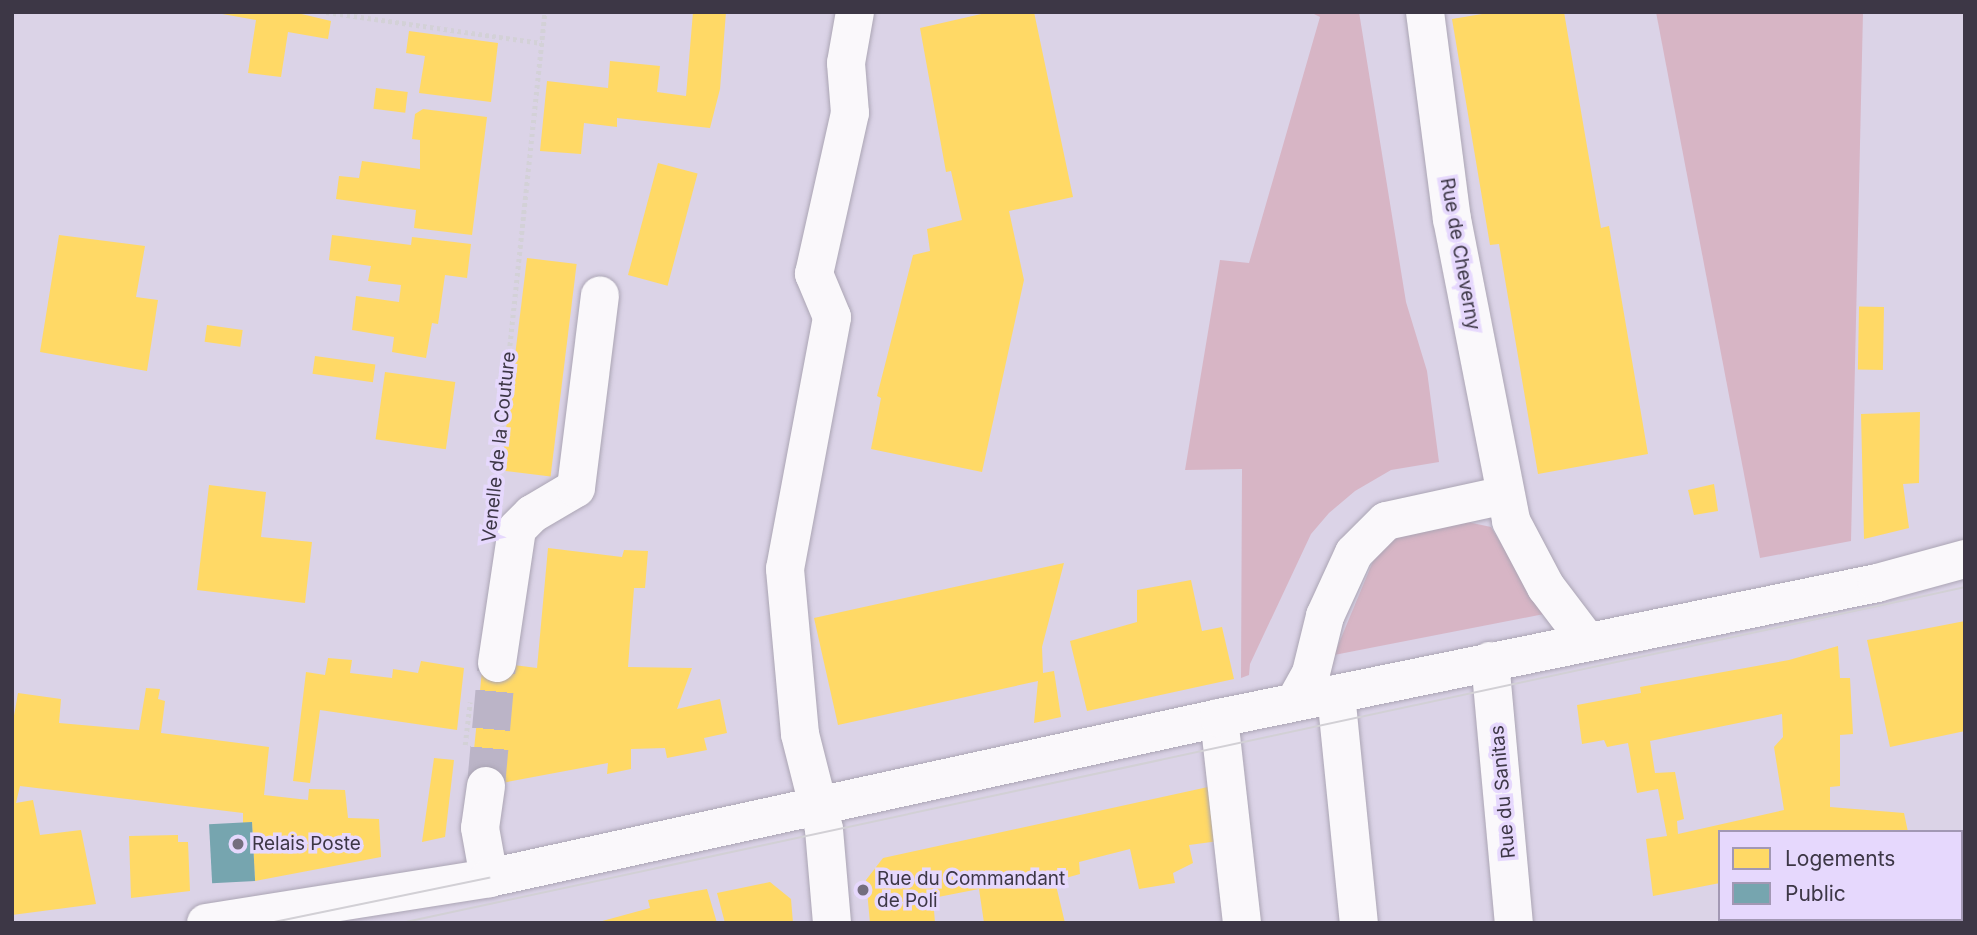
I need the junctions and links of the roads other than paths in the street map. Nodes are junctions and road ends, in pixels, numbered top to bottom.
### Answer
1 (855, 12) edge
2 (1424, 12) edge
3 (600, 295) dead end
4 (1505, 495) junction
5 (1965, 559) edge
6 (1587, 641) junction
7 (1490, 661) junction
8 (484, 676) tunnel mouth
9 (1336, 694) junction
10 (1295, 702) junction
11 (1219, 718) junction
12 (475, 772) tunnel mouth
13 (817, 804) junction
14 (489, 878) junction
15 (206, 923) edge
16 (832, 923) edge
17 (1242, 923) edge
18 (1359, 923) edge
19 (1514, 923) edge

1 - 13 street
2 - 4 street, Rue de Cheverny
3 - 8 street
4 - 6 street, Rue de Cheverny
4 - 10 street
5 - 6 street
6 - 7 street
7 - 9 street
7 - 19 street, Rue du Sanitas
9 - 10 street
9 - 18 street
10 - 11 street
11 - 13 street
11 - 17 street
12 - 14 street
13 - 14 street
13 - 16 street
14 - 15 street

